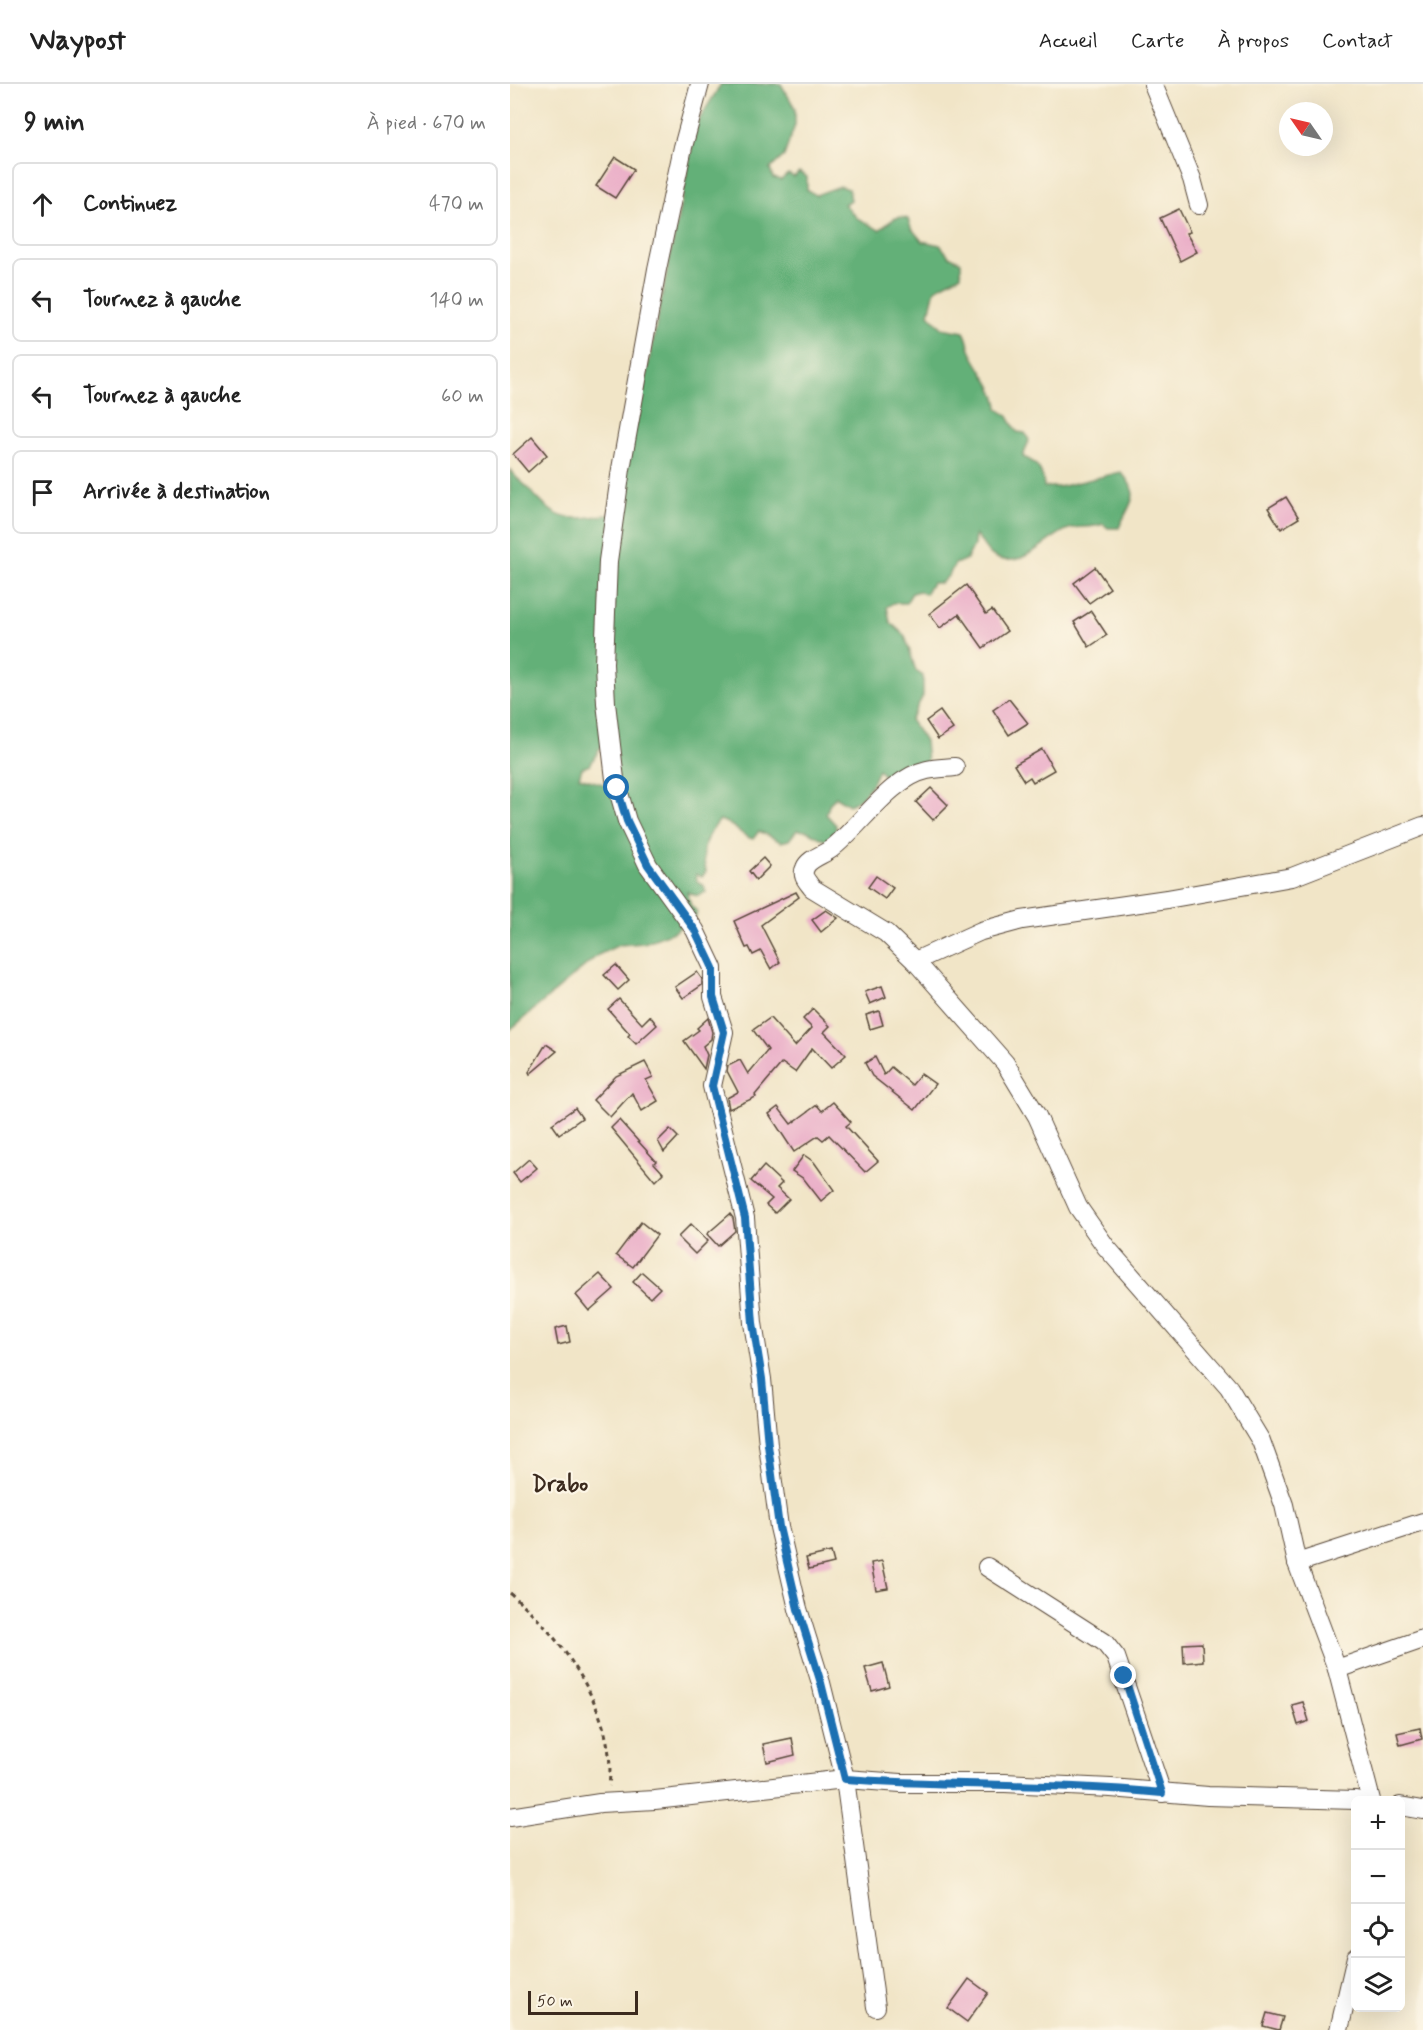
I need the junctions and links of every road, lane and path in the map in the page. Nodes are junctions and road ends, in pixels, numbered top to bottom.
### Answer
1 (700, 84) edge
2 (1154, 84) edge
3 (1199, 205) dead end
4 (955, 767) dead end
5 (1423, 826) edge
6 (915, 961) junction
7 (1423, 1522) edge
8 (1297, 1563) junction
9 (987, 1567) dead end
10 (510, 1593) edge
11 (1423, 1639) edge
12 (1337, 1669) junction
13 (845, 1779) junction
14 (1162, 1793) junction
15 (1370, 1796) edge
16 (1351, 1800) edge
17 (600, 1803) junction
18 (1405, 1807) edge
19 (1423, 1810) edge
20 (510, 1817) edge
21 (1356, 1958) edge
22 (876, 2007) dead end
23 (1339, 2030) edge

1 - 13 street
2 - 3 street
4 - 6 street
5 - 6 street
6 - 8 street
7 - 8 street
8 - 12 street
9 - 14 street
10 - 17 path
11 - 12 street
12 - 15 street
13 - 14 street
13 - 17 street
13 - 22 street
14 - 16 street
17 - 20 street
18 - 19 street
21 - 23 street

